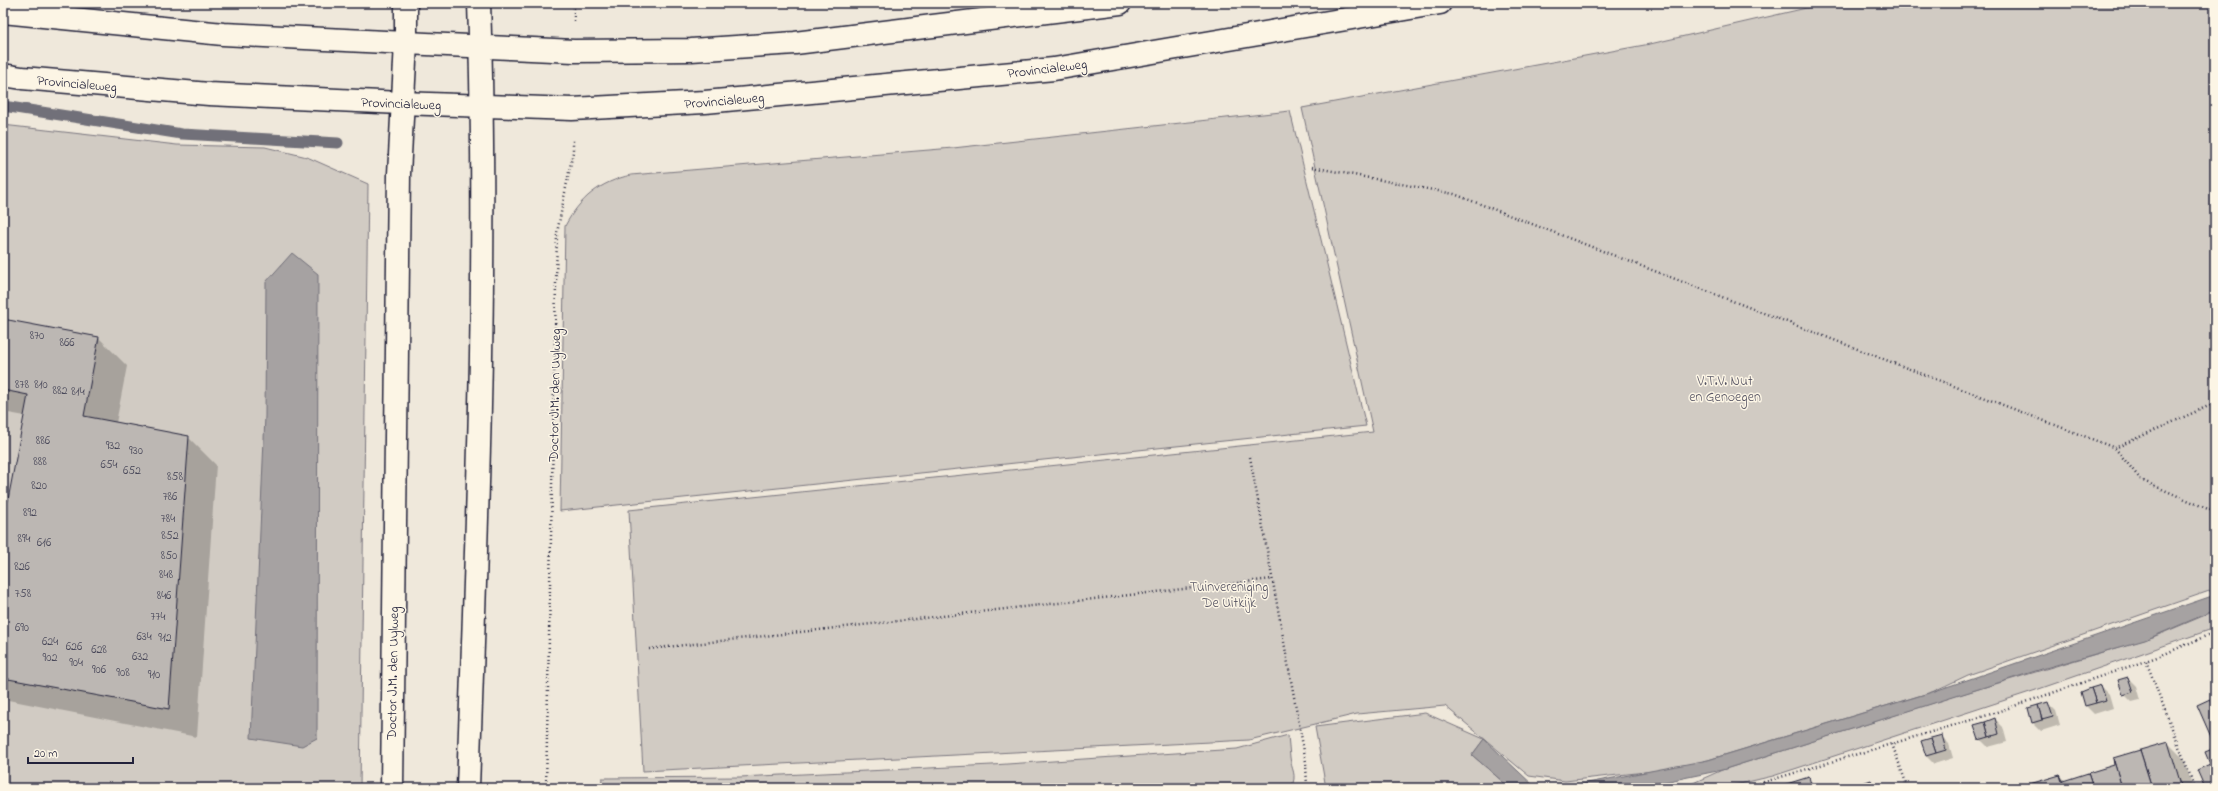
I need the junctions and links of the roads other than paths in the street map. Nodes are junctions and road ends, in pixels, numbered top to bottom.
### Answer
1 (406, 3) edge
2 (479, 3) edge
3 (1120, 3) edge
4 (1440, 3) edge
5 (3, 12) edge
6 (406, 43) junction
7 (481, 46) junction
8 (3, 75) edge
9 (401, 103) junction
10 (483, 106) junction
11 (392, 788) edge
12 (468, 788) edge

1 - 6 main road, Doctor J.M. den Uylweg
2 - 7 main road
3 - 7 main road
4 - 10 main road, Provincialeweg
5 - 6 main road
6 - 7 main road
6 - 9 main road, Doctor J.M. den Uylweg
7 - 10 main road
8 - 9 main road, Provincialeweg
9 - 10 main road, Provincialeweg
9 - 11 main road, Doctor J.M. den Uylweg
10 - 12 main road

